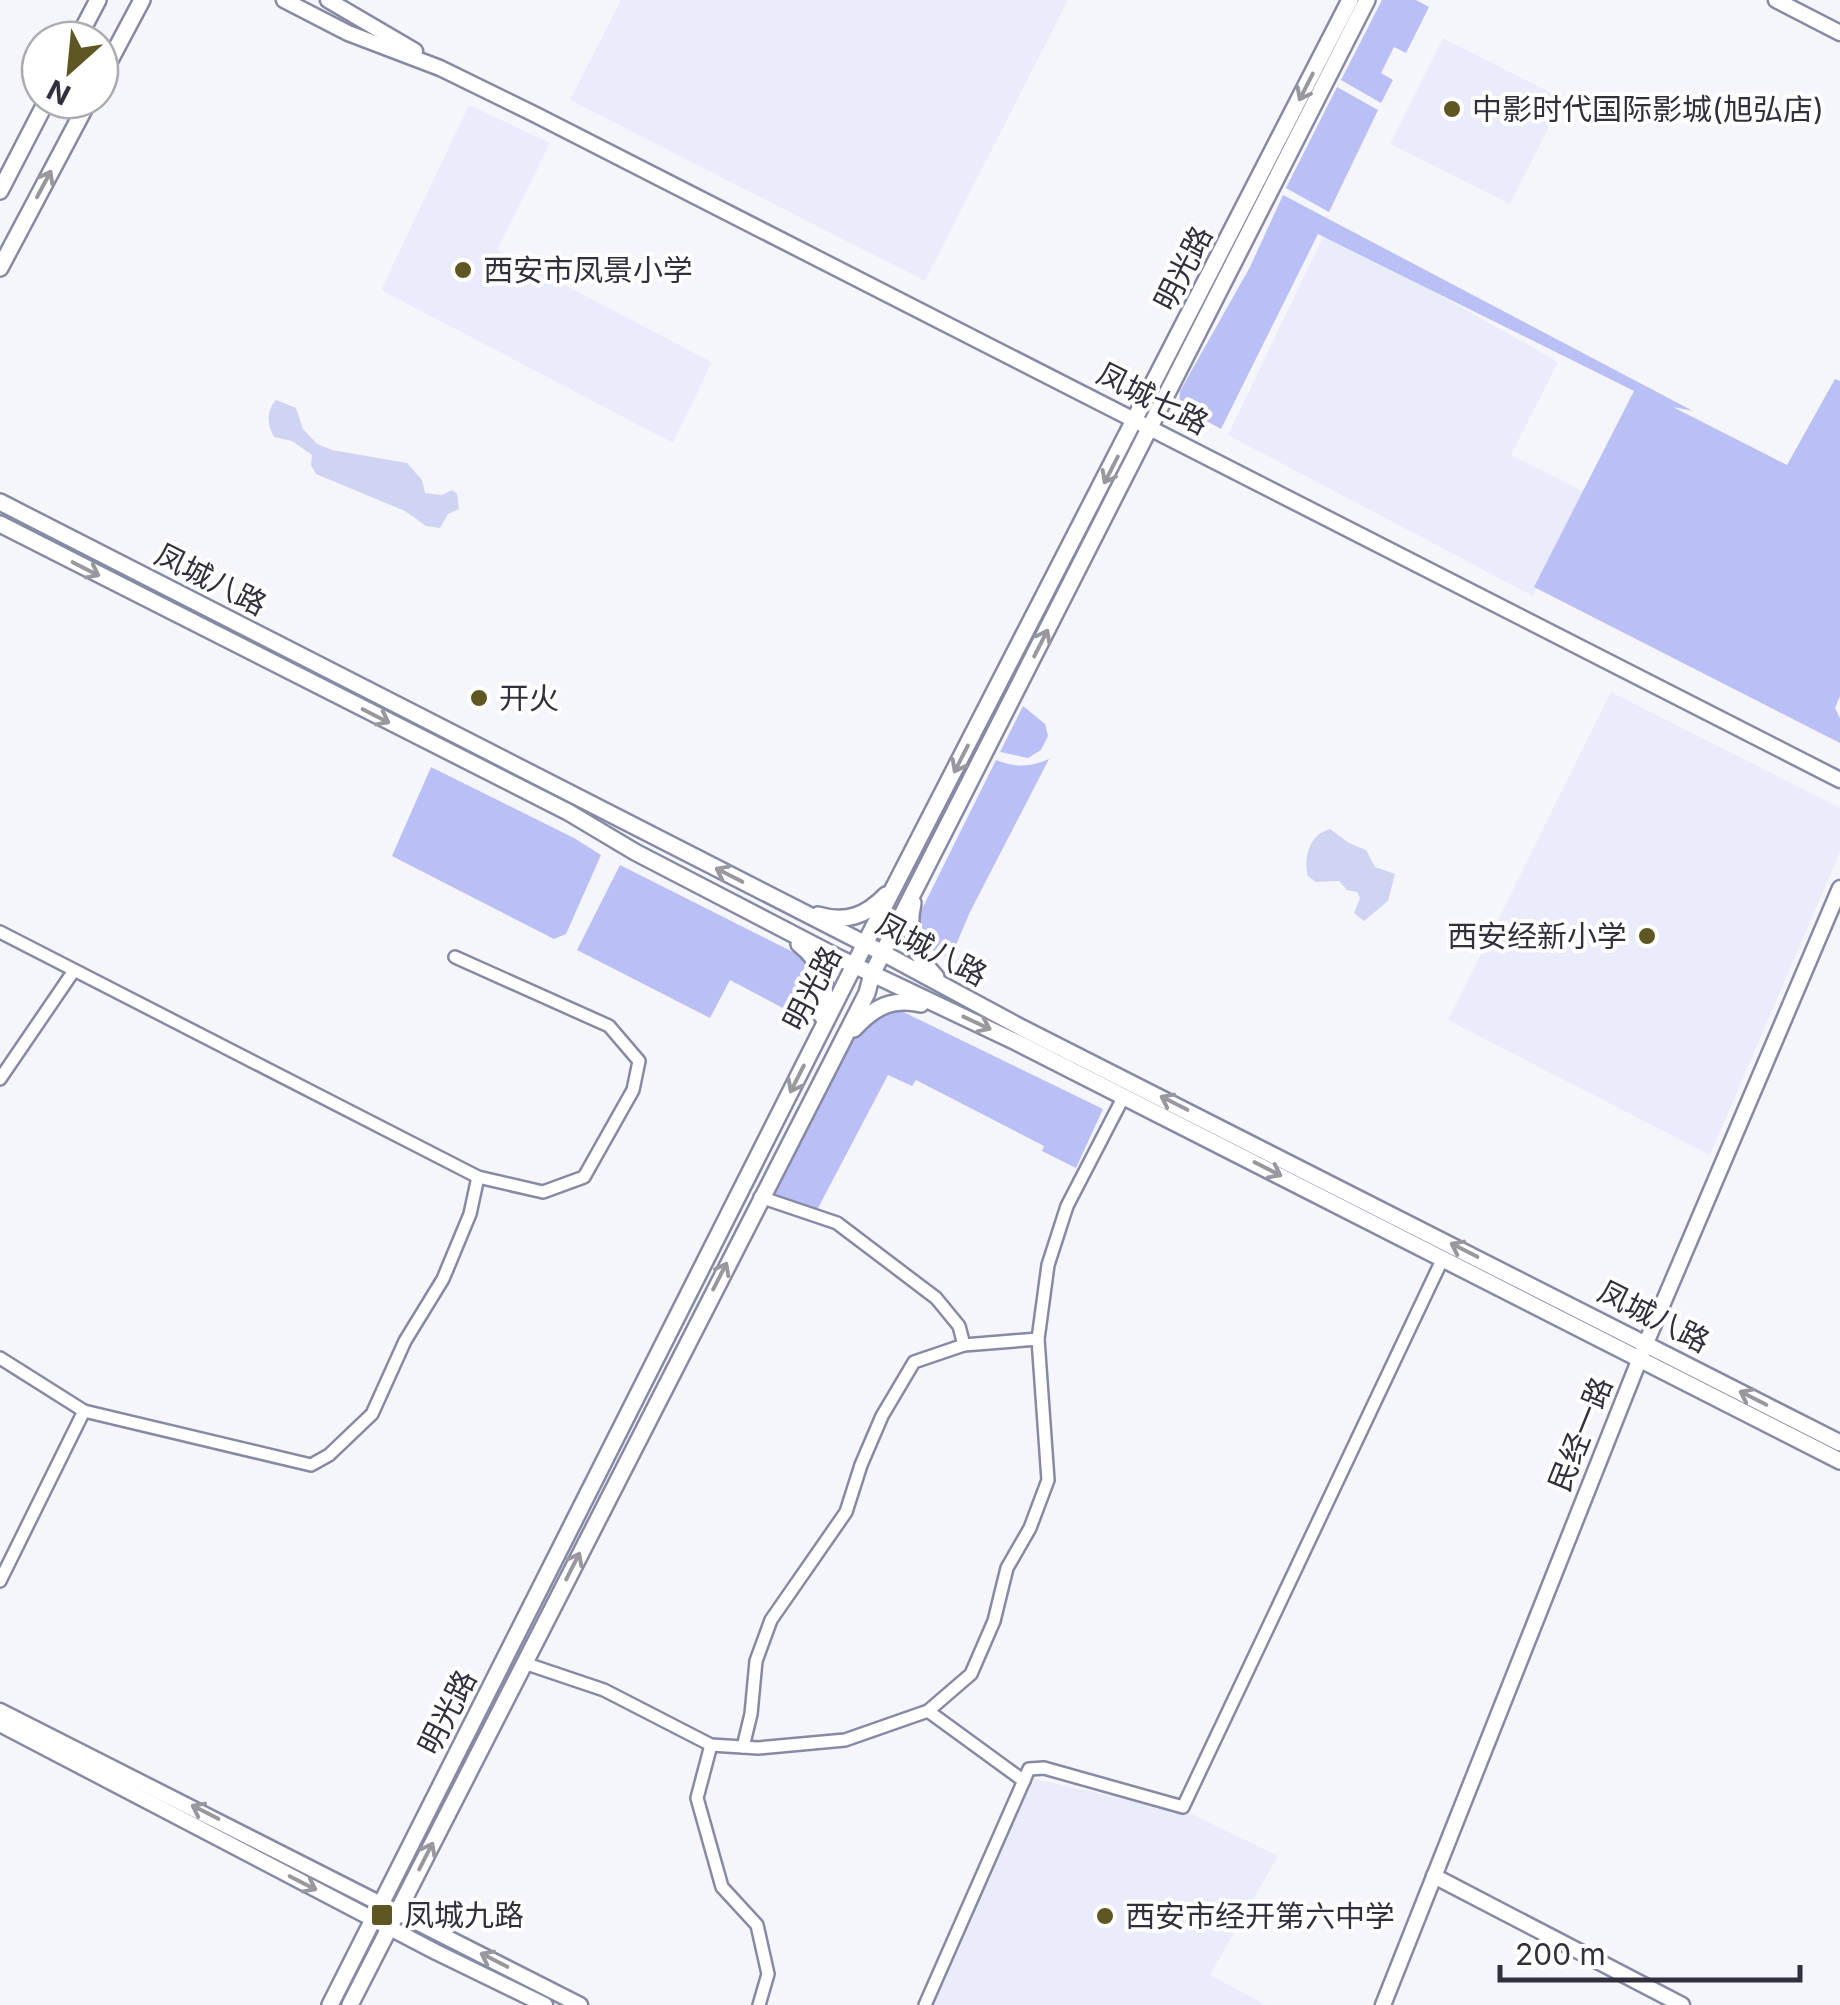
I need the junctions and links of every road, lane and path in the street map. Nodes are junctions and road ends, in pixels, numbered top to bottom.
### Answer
1 (142, 0) edge
2 (284, 0) edge
3 (328, 0) edge
4 (1350, 0) edge
5 (1368, 0) edge
6 (1776, 0) edge
7 (1840, 33) edge
8 (120, 41) edge
9 (440, 68) junction
10 (36, 120) edge
11 (78, 120) edge
12 (0, 191) edge
13 (0, 268) edge
14 (1143, 424) junction
15 (0, 502) edge
16 (0, 524) edge
17 (1840, 780) edge
18 (898, 880) junction
19 (1840, 888) edge
20 (916, 889) junction
21 (786, 904) junction
22 (777, 926) junction
23 (0, 932) edge
24 (865, 944) junction
25 (883, 953) junction
26 (455, 957) dead end
27 (854, 966) junction
28 (73, 972) junction
29 (872, 974) junction
30 (955, 992) junction
31 (946, 1009) junction
32 (818, 1037) junction
33 (838, 1047) junction
34 (0, 1079) edge
35 (1124, 1096) junction
36 (478, 1177) junction
37 (760, 1198) junction
38 (1442, 1258) junction
39 (1038, 1339) junction
40 (1646, 1343) junction
41 (964, 1345) junction
42 (0, 1358) edge
43 (1639, 1360) junction
44 (84, 1411) junction
45 (1840, 1443) edge
46 (1840, 1461) edge
47 (0, 1581) edge
48 (524, 1662) junction
49 (0, 1710) edge
50 (928, 1711) junction
51 (0, 1724) edge
52 (711, 1745) junction
53 (743, 1748) junction
54 (1024, 1781) junction
55 (1434, 1876) junction
56 (382, 1902) junction
57 (398, 1911) junction
58 (373, 1920) junction
59 (389, 1928) junction
60 (330, 2005) edge
61 (350, 2005) edge
62 (545, 2005) edge
63 (580, 2005) edge
64 (759, 2005) edge
65 (925, 2005) edge
66 (1383, 2005) edge
67 (1682, 2005) edge

1 - 8 main road
2 - 9 street, 凤城七路
3 - 9 street, 凤城七路
4 -> 14 main road, 明光路
5 - 14 main road, 明光路
6 - 7 street
9 - 14 street, 凤城七路
10 - 12 main road
13 -> 11 main road
14 - 17 street, 凤城七路
14 -> 18 main road, 明光路
20 -> 14 main road, 明光路
21 -> 15 main road, 凤城八路
16 -> 22 main road, 凤城八路
18 - 21 main road
18 - 24 main road, 明光路
19 - 40 street, 民经一路
20 - 25 main road, 明光路
20 - 30 main road
21 - 24 main road, 凤城八路
22 - 27 main road, 凤城八路
22 - 32 main road
23 - 28 street
24 - 25 main road, 凤城八路
24 - 27 main road, 明光路
25 - 29 main road, 明光路
25 - 30 main road, 凤城八路
26 - 36 street
27 - 29 main road, 凤城八路
27 - 32 main road, 明光路
28 - 34 street
28 - 36 street
29 - 31 main road, 凤城八路
29 - 33 main road, 明光路
40 -> 30 main road, 凤城八路
31 - 33 main road
31 -> 35 main road, 凤城八路
32 -> 56 main road, 明光路
33 - 37 main road, 明光路
35 -> 38 main road, 凤城八路
35 - 39 street
36 - 44 street
37 - 41 street
48 -> 37 main road, 明光路
38 - 43 main road, 凤城八路
38 - 54 street
39 - 41 street
39 - 50 street
40 - 43 street, 民经一路
45 -> 40 main road, 凤城八路
41 - 53 street
42 - 44 street
43 - 46 main road, 凤城八路
43 - 55 street, 民经一路
44 - 47 street
48 - 52 street
57 -> 48 main road, 明光路
56 -> 49 street
50 - 53 street
50 - 54 street
51 -> 58 street
52 - 53 street
52 - 64 street
54 - 65 street
55 - 66 street, 民经一路
55 - 67 street
56 - 57 street
56 - 58 main road, 明光路
57 - 59 main road, 明光路
63 -> 57 street
58 - 59 street
58 - 60 main road, 明光路
59 - 61 main road, 明光路
59 - 62 street

